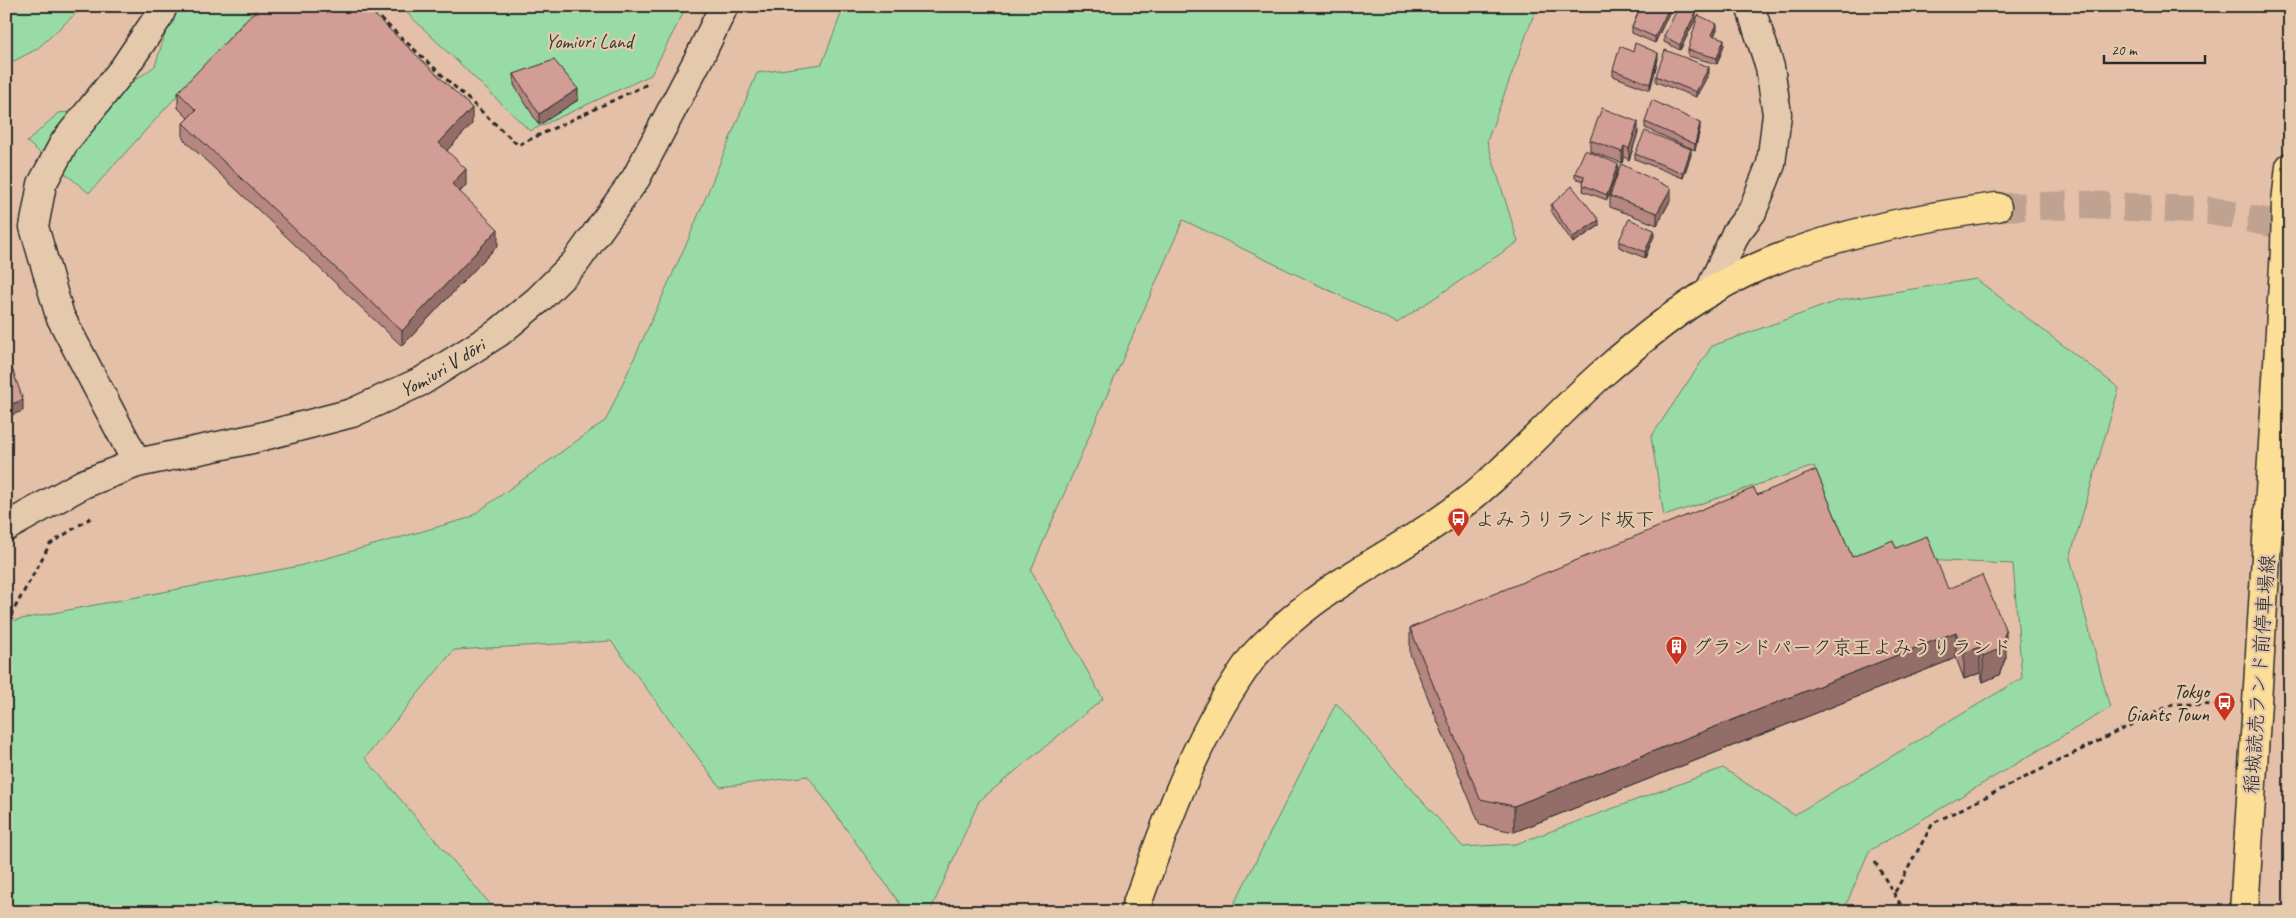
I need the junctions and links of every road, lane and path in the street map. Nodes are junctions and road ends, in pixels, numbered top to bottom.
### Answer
1 (163, 6) edge
2 (366, 6) edge
3 (724, 6) edge
4 (1750, 6) edge
5 (655, 80) dead end
6 (2290, 167) edge
7 (2288, 202) edge
8 (1996, 207) tunnel mouth
9 (1709, 292) junction
10 (137, 463) junction
11 (82, 484) junction
12 (6, 527) edge
13 (6, 624) edge
14 (2227, 705) dead end
15 (1875, 862) dead end
16 (1895, 892) junction
17 (1134, 912) edge
18 (1905, 912) edge
19 (2244, 912) edge

1 - 10 street
2 - 5 path
3 - 10 street, Yomiuri V dōri
4 - 9 street
6 - 7 main road, 稲城読売ランド前停車場線
7 - 19 main road, 稲城読売ランド前停車場線
8 - 9 main road
9 - 17 main road
10 - 11 street, Yomiuri V dōri
11 - 12 street, Yomiuri V dōri
11 - 13 path
14 - 16 path
15 - 16 path
16 - 18 path

